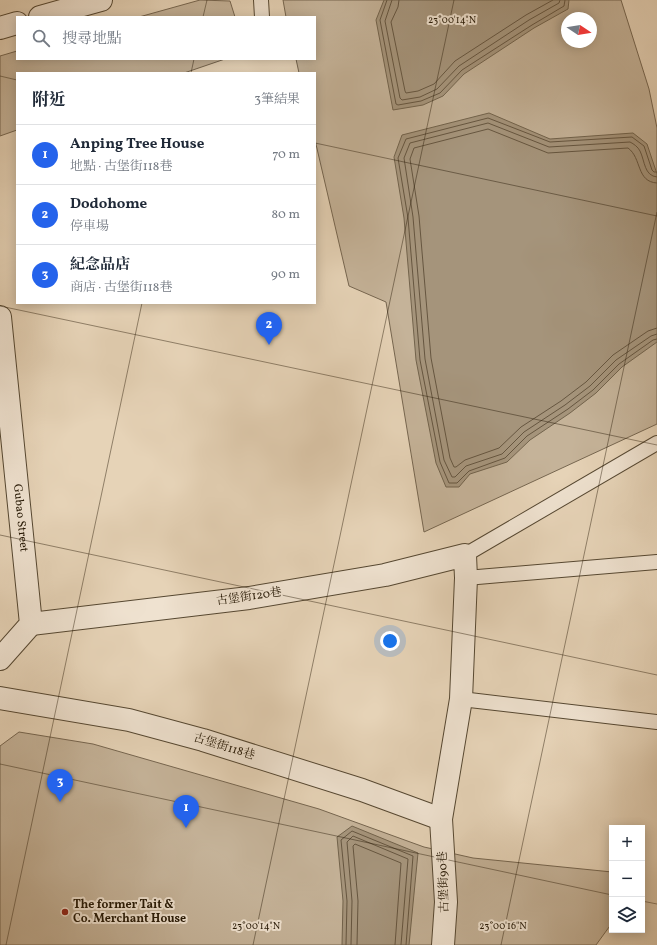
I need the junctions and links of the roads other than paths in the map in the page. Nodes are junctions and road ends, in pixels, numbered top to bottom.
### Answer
1 (100, 0) edge
2 (261, 0) edge
3 (44, 16) edge
4 (262, 16) edge
5 (16, 23) edge
6 (0, 28) edge
7 (0, 317) edge
8 (657, 443) edge
9 (465, 555) junction
10 (657, 562) edge
11 (466, 578) junction
12 (31, 624) junction
13 (0, 659) edge
14 (0, 698) edge
15 (462, 699) junction
16 (657, 722) edge
17 (441, 819) junction
18 (443, 945) edge

1 - 3 street
2 - 4 lane
5 - 6 street
7 - 12 street, Gubao Street
8 - 9 lane
9 - 11 street, 古堡街90巷
9 - 12 street, 古堡街120巷
10 - 11 lane
11 - 15 street, 古堡街90巷
12 - 13 street
14 - 17 street, 古堡街118巷
15 - 16 lane
15 - 17 street, 古堡街90巷
17 - 18 street, 古堡街90巷

